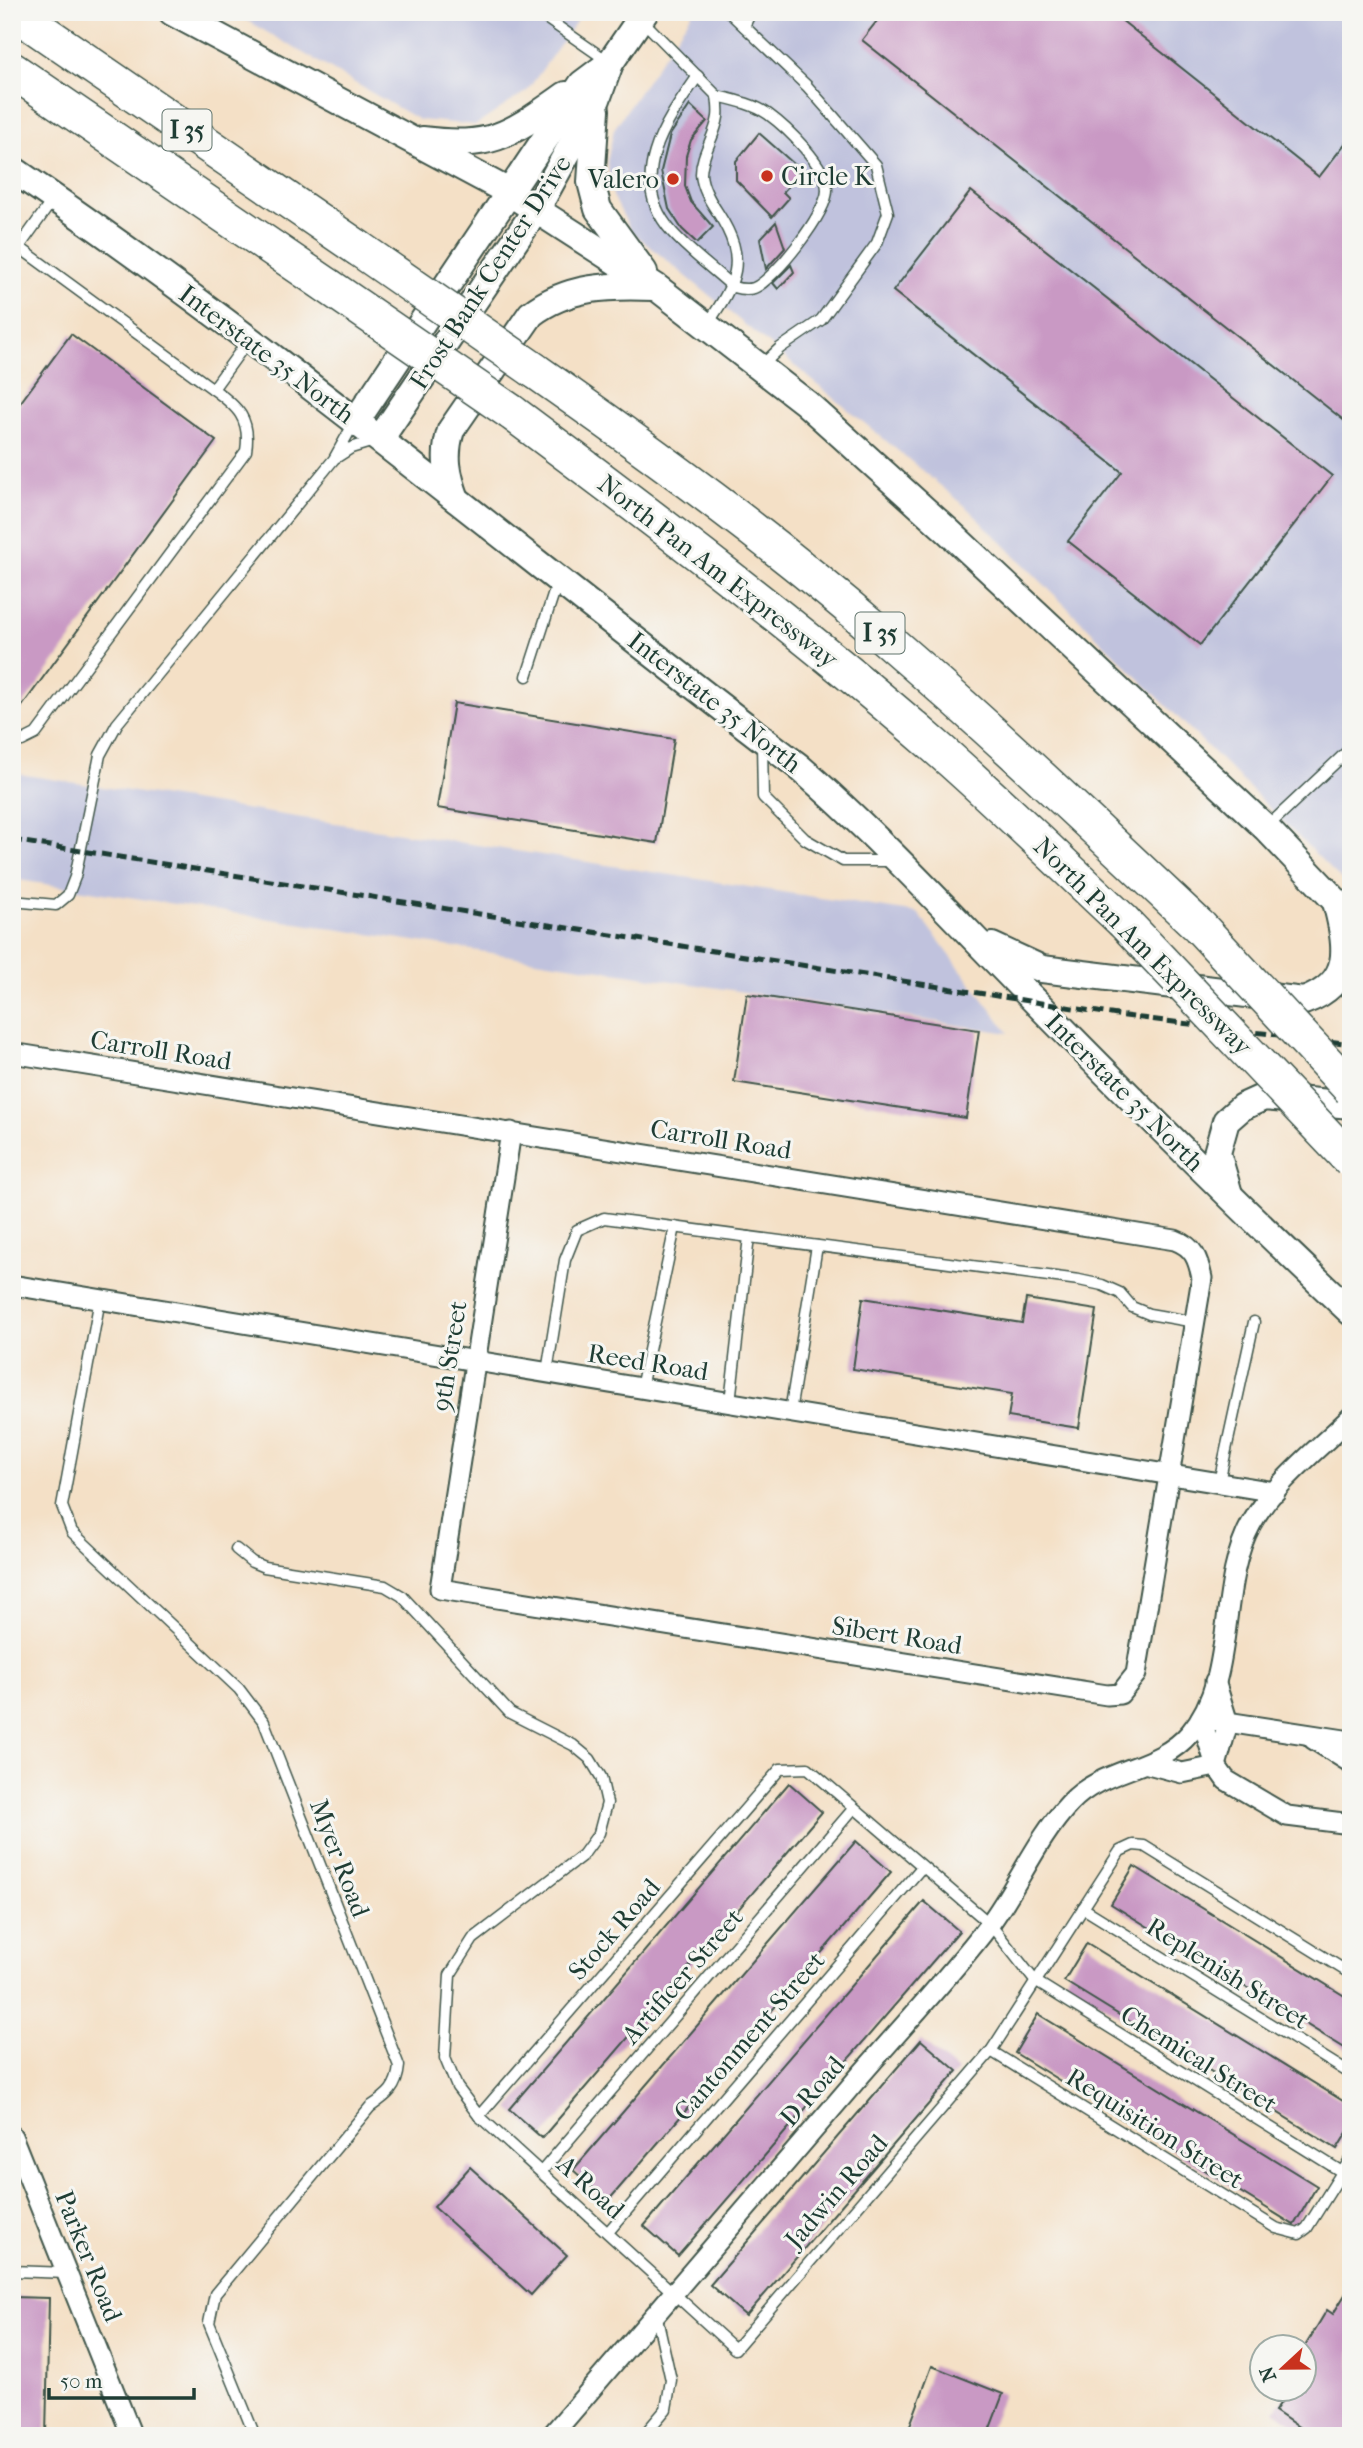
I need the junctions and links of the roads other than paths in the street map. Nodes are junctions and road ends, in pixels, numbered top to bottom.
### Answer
1 (14, 12) edge
2 (172, 12) edge
3 (537, 12) edge
4 (729, 12) edge
5 (751, 12) edge
6 (643, 16) edge
7 (744, 26) junction
8 (610, 63) junction
9 (12, 70) edge
10 (698, 76) junction
11 (589, 92) junction
12 (717, 96) junction
13 (406, 138) junction
14 (12, 169) edge
15 (507, 191) junction
16 (54, 197) junction
17 (536, 211) junction
18 (14, 248) edge
19 (656, 287) junction
20 (733, 287) junction
21 (706, 326) junction
22 (248, 340) junction
23 (760, 367) junction
24 (213, 389) junction
25 (356, 421) junction
26 (380, 439) junction
27 (334, 459) junction
28 (456, 499) junction
29 (558, 579) junction
30 (527, 676) dead end
31 (762, 739) junction
32 (12, 740) edge
33 (1351, 748) edge
34 (1266, 828) junction
35 (898, 861) junction
36 (12, 901) edge
37 (1343, 910) edge
38 (972, 935) junction
39 (12, 1053) edge
40 (1351, 1089) edge
41 (1351, 1105) edge
42 (511, 1132) junction
43 (1351, 1161) edge
44 (1230, 1196) junction
45 (675, 1227) junction
46 (749, 1237) junction
47 (817, 1246) junction
48 (12, 1285) edge
49 (100, 1299) junction
50 (1351, 1312) edge
51 (1195, 1322) junction
52 (1254, 1322) dead end
53 (474, 1360) junction
54 (547, 1373) junction
55 (640, 1388) junction
56 (730, 1402) junction
57 (790, 1412) junction
58 (1351, 1417) edge
59 (1170, 1474) junction
60 (1219, 1482) junction
61 (1275, 1492) junction
62 (236, 1549) dead end
63 (440, 1589) joint
64 (1215, 1681) junction
65 (1201, 1718) junction
66 (1228, 1723) junction
67 (1308, 1735) junction
68 (1351, 1741) edge
69 (1351, 1763) edge
70 (1148, 1764) junction
71 (1216, 1766) junction
72 (780, 1769) joint
73 (854, 1808) junction
74 (1351, 1824) edge
75 (922, 1867) junction
76 (1083, 1908) junction
77 (989, 1924) junction
78 (1351, 1974) edge
79 (1035, 1981) junction
80 (991, 2051) junction
81 (1351, 2074) edge
82 (479, 2116) junction
83 (12, 2136) edge
84 (1351, 2158) edge
85 (542, 2171) junction
86 (1342, 2172) junction
87 (609, 2231) junction
88 (12, 2271) edge
89 (68, 2273) junction
90 (674, 2292) junction
91 (656, 2313) junction
92 (132, 2436) edge
93 (255, 2436) edge
94 (551, 2436) edge
95 (643, 2436) edge

1 - 40 highway, North Pan Am Expressway / I 35, bridge
2 - 13 main road
3 - 8 lane
4 - 7 lane
5 - 7 lane
6 - 8 main road, Frost Bank Center Drive
6 - 10 lane
7 - 23 lane
8 - 11 main road, Frost Bank Center Drive
9 - 43 highway, North Pan Am Expressway / I 35, bridge
10 - 12 lane
10 - 20 lane
11 - 13 main road
11 - 15 main road, Frost Bank Center Drive
11 - 17 main road, Frost Bank Center Drive
11 - 19 main road
12 - 20 lane
12 - 20 lane
13 - 15 main road
14 - 16 main road, Interstate 35 North
15 - 17 main road
15 - 25 main road, Frost Bank Center Drive
16 - 18 lane
16 - 22 main road, Interstate 35 North
17 - 19 main road
17 - 26 main road, Frost Bank Center Drive
18 - 24 lane
19 - 21 main road
19 - 28 main road
20 - 21 lane
21 - 23 main road
22 - 24 lane
22 - 25 main road, Interstate 35 North
23 - 34 main road
24 - 32 lane
25 - 26 main road, Interstate 35 North
25 - 27 lane
26 - 27 lane
26 - 28 main road, Interstate 35 North
27 - 36 lane
28 - 29 main road, Interstate 35 North
29 - 30 lane
29 - 31 main road, Interstate 35 North
31 - 35 main road, Interstate 35 North
31 - 35 lane
33 - 34 lane
34 - 37 main road
35 - 38 main road, Interstate 35 North
37 - 38 main road
38 - 44 main road, Interstate 35 North
39 - 42 street, Carroll Road
41 - 44 main road
42 - 51 street, Carroll Road
42 - 53 street, 9th Street
44 - 50 main road, Interstate 35 North
45 - 46 lane
45 - 54 lane
45 - 55 lane
46 - 47 lane
46 - 56 lane
47 - 51 lane
47 - 57 lane
48 - 49 street, Reed Road
49 - 53 street, Reed Road
49 - 93 lane, Myer Road
51 - 59 street, Carroll Road
52 - 60 lane
53 - 54 street, Reed Road
53 - 63 street, 9th Street
54 - 55 street, Reed Road
55 - 56 street, Reed Road
56 - 57 street, Reed Road
57 - 59 street, Reed Road
58 - 61 street
59 - 60 street, Reed Road
59 - 63 street, Sibert Road
60 - 61 street, Reed Road
61 - 64 street
62 - 82 lane, A Road
64 - 65 street
64 - 66 street
65 - 66 street
65 - 70 street
65 - 71 street
66 - 67 street
66 - 71 street
67 - 68 street
67 - 69 street
70 - 71 street
70 - 77 street
71 - 74 street
72 - 73 lane, Chemical Street
72 - 82 lane, Stock Road
73 - 75 lane, Chemical Street
73 - 85 lane, Artificer Street
75 - 77 lane, Chemical Street
75 - 87 lane, Cantonment Street
76 - 78 lane, Jadwin Road
76 - 79 lane, Jadwin Road
76 - 81 lane, Replenish Street
77 - 79 lane, Chemical Street
77 - 90 street, D Road
79 - 80 lane, Jadwin Road
79 - 86 lane, Chemical Street
80 - 86 lane, Requisition Street
80 - 90 lane, Jadwin Road
82 - 85 lane, A Road
83 - 89 street, Parker Road
84 - 86 lane
85 - 87 lane, A Road
87 - 90 lane, A Road
88 - 89 lane
89 - 92 street, Parker Road
90 - 91 street
91 - 94 street
91 - 95 lane

